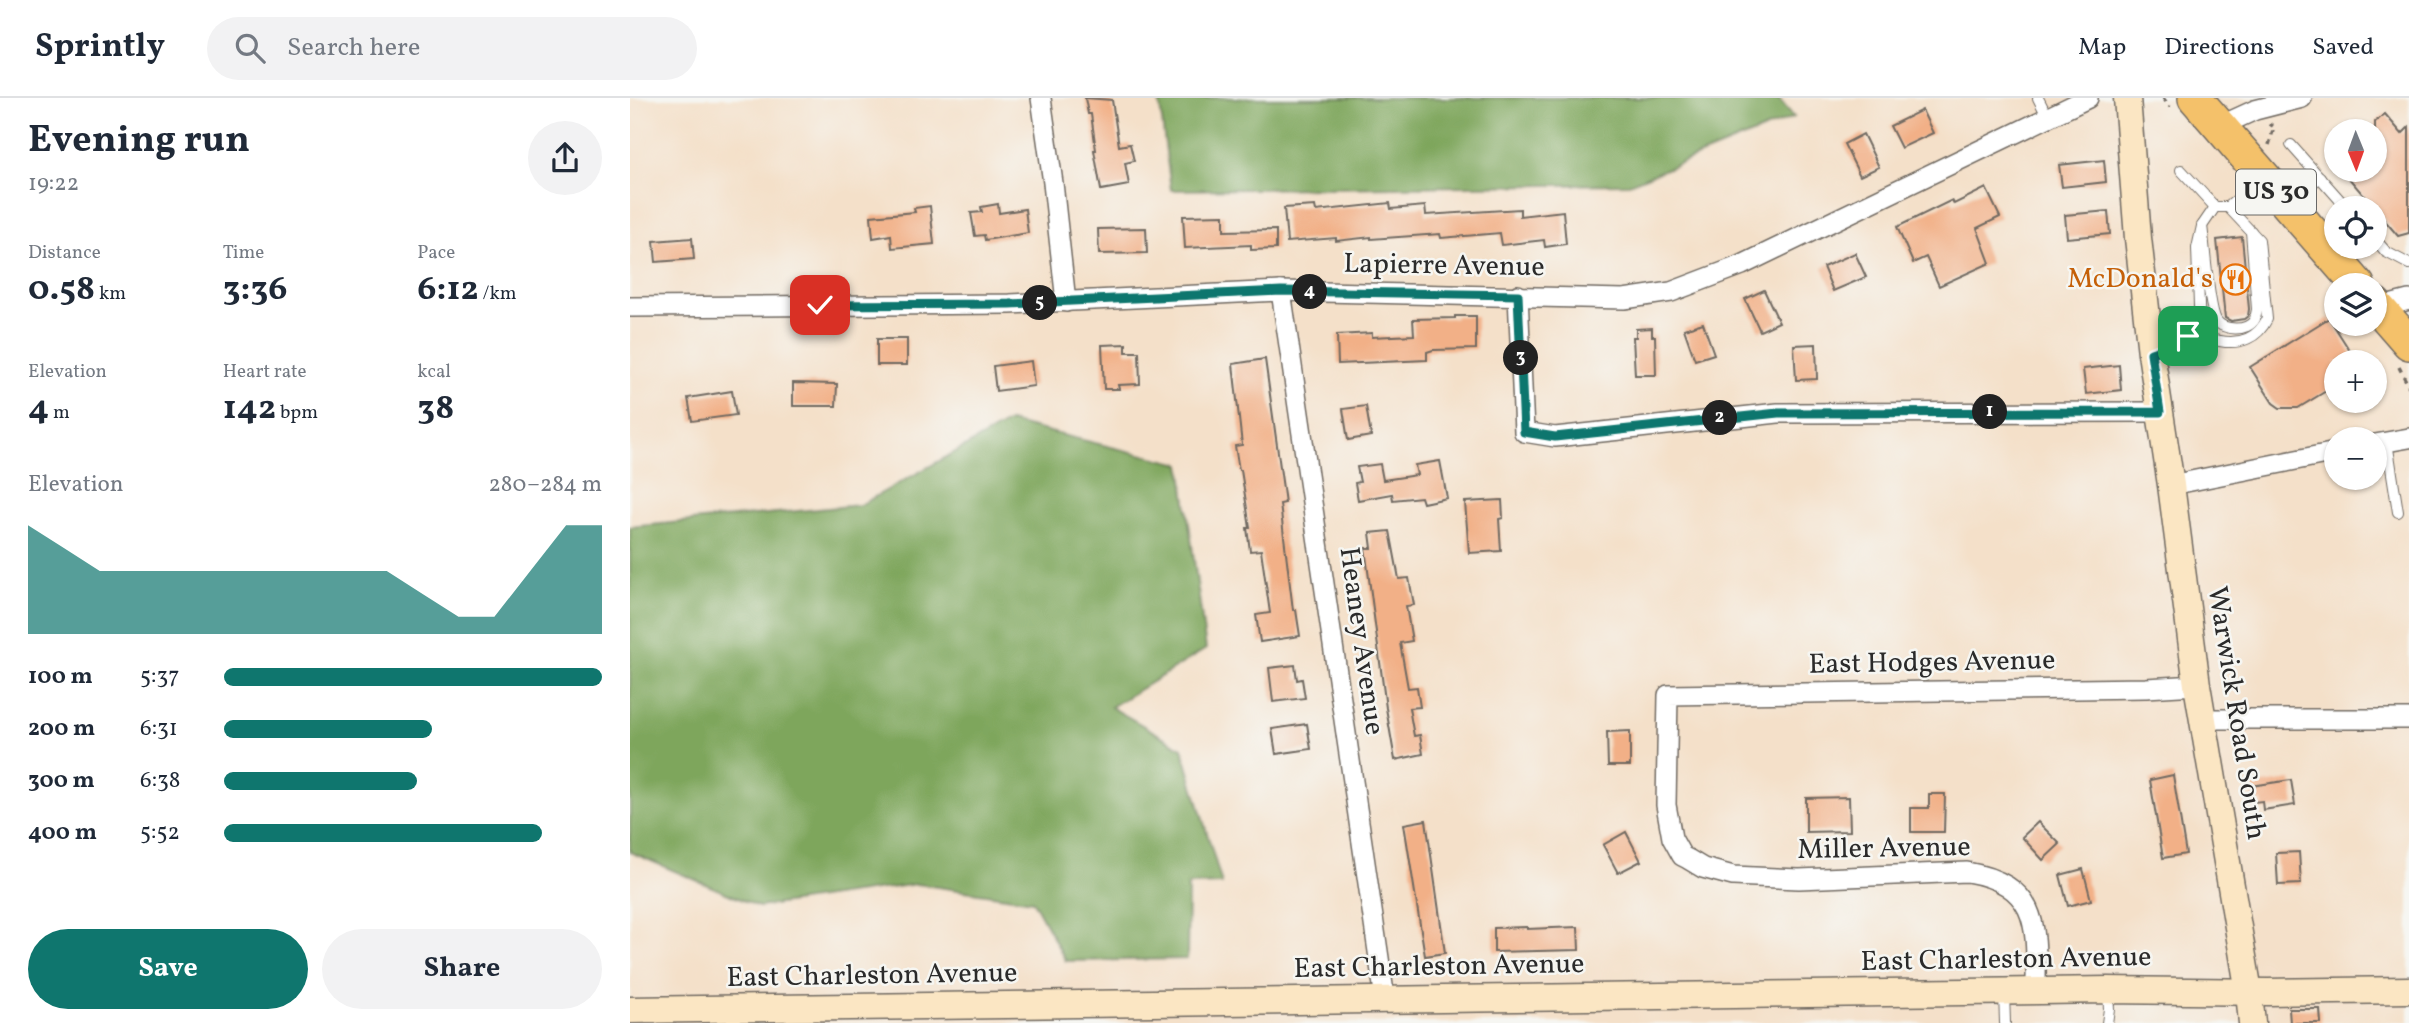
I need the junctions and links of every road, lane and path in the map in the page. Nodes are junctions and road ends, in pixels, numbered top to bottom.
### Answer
1 (1041, 98) edge
2 (2039, 98) edge
3 (2088, 98) edge
4 (2127, 98) edge
5 (2195, 98) edge
6 (2289, 100) edge
7 (2048, 118) junction
8 (2218, 127) junction
9 (2291, 145) dead end
10 (2181, 170) dead end
11 (2263, 177) junction
12 (2320, 177) junction
13 (2337, 196) edge
14 (2287, 204) junction
15 (2215, 207) junction
16 (2228, 207) junction
17 (2202, 226) junction
18 (2251, 231) junction
19 (2324, 239) edge
20 (2387, 252) edge
21 (2343, 259) edge
22 (2409, 263) edge
23 (2356, 273) edge
24 (1281, 291) junction
25 (1518, 295) junction
26 (1066, 302) junction
27 (630, 307) edge
28 (2387, 310) edge
29 (2147, 315) junction
30 (2200, 335) junction
31 (2188, 336) junction
32 (2409, 343) edge
33 (2151, 353) junction
34 (2160, 412) junction
35 (2409, 438) edge
36 (2387, 442) edge
37 (2324, 454) edge
38 (2387, 467) edge
39 (2171, 485) junction
40 (2398, 512) dead end
41 (2197, 685) junction
42 (2203, 719) junction
43 (2409, 719) edge
44 (1688, 859) joint
45 (2108, 990) junction
46 (2409, 990) edge
47 (2004, 992) junction
48 (2036, 992) junction
49 (2249, 992) junction
50 (1385, 999) junction
51 (630, 1010) edge
52 (2005, 1023) edge
53 (2107, 1023) edge
54 (2252, 1023) edge

1 - 26 street
2 - 7 lane
3 - 7 street, Lapierre Avenue
4 - 29 street, Warwick Road South
5 - 8 highway, US 30
6 - 8 street
7 - 25 street, Lapierre Avenue
8 - 11 highway, US 30
9 - 12 lane
10 - 15 lane
11 - 14 highway, US 30
11 - 16 lane
12 - 13 lane
12 - 14 lane
14 - 19 highway, US 30
15 - 16 lane
15 - 17 lane
16 - 18 lane
17 - 18 lane
17 - 30 lane
18 - 30 lane
20 - 22 lane
21 - 23 highway, US 30
24 - 25 street, Lapierre Avenue
24 - 26 street, Lapierre Avenue
24 - 50 street, Heaney Avenue
25 - 34 street
26 - 27 street, Lapierre Avenue
28 - 32 highway, US 30
29 - 31 lane
29 - 33 street, Warwick Road South
30 - 31 lane
31 - 33 lane
33 - 34 street, Warwick Road South
34 - 39 street, Warwick Road South
35 - 36 street
37 - 39 street
38 - 40 lane
39 - 41 street, Warwick Road South
41 - 42 street, Warwick Road South
41 - 44 street, East Hodges Avenue
42 - 43 street
42 - 49 street, Warwick Road South
44 - 48 street, Miller Avenue
45 - 48 street, East Charleston Avenue
45 - 49 street, East Charleston Avenue
45 - 53 lane
46 - 49 street, East Charleston Avenue
47 - 48 street, East Charleston Avenue
47 - 50 street, East Charleston Avenue
47 - 52 lane
49 - 54 street, Warwick Road South
50 - 51 street, East Charleston Avenue

